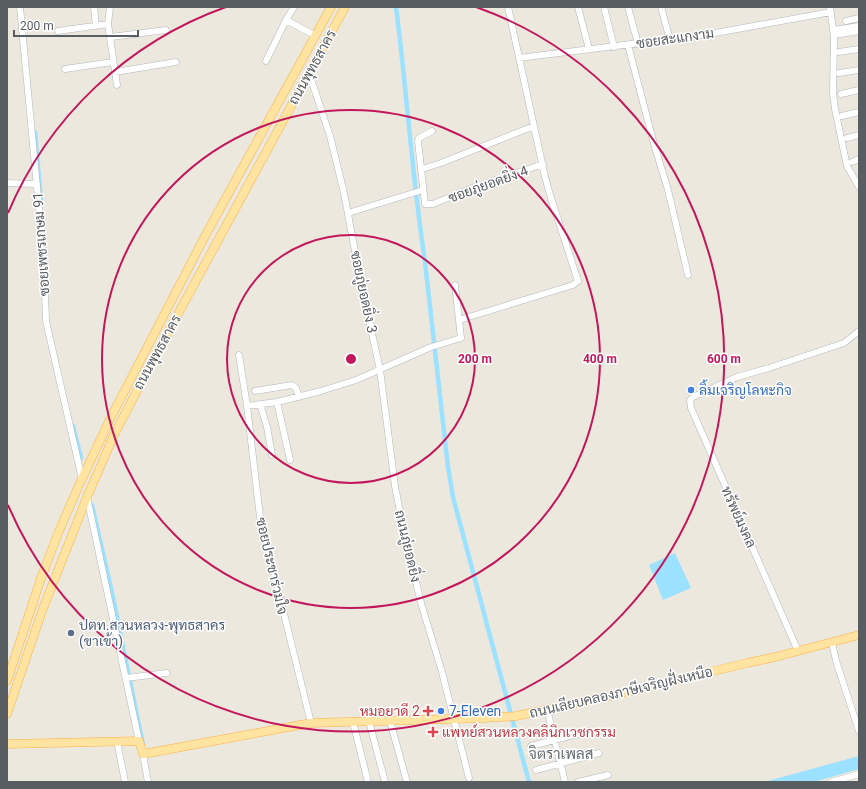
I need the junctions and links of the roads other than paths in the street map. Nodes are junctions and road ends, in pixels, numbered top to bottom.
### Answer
1 (20, 7) edge
2 (94, 7) edge
3 (110, 7) edge
4 (294, 7) edge
5 (331, 7) edge
6 (345, 7) edge
7 (508, 7) edge
8 (578, 7) edge
9 (604, 7) edge
10 (628, 7) edge
11 (661, 7) edge
12 (831, 9) edge
13 (859, 18) edge
14 (286, 20) junction
15 (846, 21) dead end
16 (108, 24) junction
17 (96, 26) junction
18 (859, 26) edge
19 (166, 30) dead end
20 (58, 31) dead end
21 (859, 31) edge
22 (834, 33) junction
23 (316, 36) junction
24 (111, 37) junction
25 (670, 40) junction
26 (638, 44) junction
27 (628, 45) junction
28 (614, 47) junction
29 (588, 49) junction
30 (859, 49) edge
31 (839, 52) dead end
32 (519, 58) junction
33 (266, 61) dead end
34 (114, 62) junction
35 (176, 62) dead end
36 (65, 69) dead end
37 (859, 70) edge
38 (115, 72) junction
39 (309, 73) junction
40 (839, 73) dead end
41 (117, 85) dead end
42 (859, 90) edge
43 (841, 94) dead end
44 (859, 112) edge
45 (842, 116) dead end
46 (534, 126) junction
47 (432, 131) dead end
48 (859, 135) edge
49 (847, 138) dead end
50 (859, 159) edge
51 (852, 162) dead end
52 (543, 164) junction
53 (422, 169) junction
54 (7, 183) edge
55 (37, 184) junction
56 (859, 187) edge
57 (423, 190) junction
58 (348, 213) junction
59 (205, 236) junction
60 (218, 242) junction
61 (688, 275) dead end
62 (455, 285) dead end
63 (459, 320) junction
64 (859, 331) edge
65 (239, 355) dead end
66 (380, 370) junction
67 (255, 391) dead end
68 (299, 397) junction
69 (277, 402) junction
70 (260, 404) junction
71 (247, 406) junction
72 (272, 455) dead end
73 (290, 460) dead end
74 (82, 479) junction
75 (87, 497) junction
76 (859, 635) edge
77 (832, 642) junction
78 (798, 651) junction
79 (167, 673) dead end
80 (126, 678) junction
81 (7, 682) edge
82 (547, 709) junction
83 (7, 714) edge
84 (454, 719) junction
85 (390, 720) junction
86 (369, 721) junction
87 (353, 722) junction
88 (311, 723) junction
89 (589, 731) dead end
90 (859, 731) edge
91 (139, 740) junction
92 (555, 740) junction
93 (117, 741) junction
94 (7, 744) edge
95 (531, 746) dead end
96 (599, 753) dead end
97 (142, 754) junction
98 (560, 763) junction
99 (536, 770) dead end
100 (859, 774) edge
101 (608, 775) dead end
102 (469, 778) dead end
103 (125, 782) edge
104 (148, 782) edge
105 (368, 782) edge
106 (385, 782) edge
107 (407, 782) edge
108 (566, 782) edge
109 (578, 782) edge
110 (831, 782) edge

1 - 55 street, ซอยเพชรเกษม 91
2 - 17 street
3 - 16 street
4 - 14 street
5 - 23 main road, ถนนพุทธสาคร
6 - 39 main road, ถนนพุทธสาคร
7 - 32 street
8 - 29 street
9 - 28 street
10 - 26 street
11 - 25 street
12 - 22 street
12 - 25 street, ซอยสะแกงาม
13 - 15 street
14 - 23 street
14 - 33 street
16 - 17 street
16 - 24 street
17 - 20 street
18 - 22 street
19 - 24 street
21 - 22 street
22 - 56 street
23 - 59 main road, ถนนพุทธสาคร
24 - 34 street
25 - 26 street, ซอยสะแกงาม
26 - 27 street, ซอยสะแกงาม
27 - 28 street, ซอยสะแกงาม
27 - 61 street
28 - 29 street, ซอยสะแกงาม
29 - 32 street, ซอยสะแกงาม
30 - 31 street
32 - 46 street
34 - 36 street
34 - 38 street
35 - 38 street
37 - 40 street
38 - 41 street
39 - 58 street, ซอยภู่ยอดยิ่ง 3
39 - 60 main road, ถนนพุทธสาคร
42 - 43 street
44 - 45 street
46 - 52 street
46 - 53 street
47 - 53 street
48 - 49 street
50 - 51 street
52 - 57 street, ซอยภู่ยอดยิ่ง 4
52 - 63 street
53 - 57 street
54 - 55 street
55 - 74 street, ซอยเพชรเกษม 91
57 - 58 street
58 - 66 street, ซอยภู่ยอดยิ่ง 3
59 - 60 main road
59 - 74 main road, ถนนพุทธสาคร
60 - 75 main road, ถนนพุทธสาคร
62 - 63 street
63 - 66 street
64 - 78 street, ทรัพย์มงคล
65 - 71 street, ซอยประชาร่วมใจ
66 - 68 street
66 - 84 street, ถนนภู่ยอดยิ่ง
67 - 68 street
68 - 69 street
69 - 70 street
69 - 73 street
70 - 71 street
70 - 72 street
71 - 88 street, ซอยประชาร่วมใจ
74 - 81 main road, ถนนพุทธสาคร
75 - 80 street
75 - 83 main road, ถนนพุทธสาคร
76 - 77 main road, ถนนเลียบคลองภาษีเจริญฝั่งเหนือ
77 - 78 main road, ถนนเลียบคลองภาษีเจริญฝั่งเหนือ
77 - 90 street
78 - 82 main road, ถนนเลียบคลองภาษีเจริญฝั่งเหนือ
79 - 80 street
80 - 91 street
82 - 84 main road, ถนนเลียบคลองภาษีเจริญฝั่งเหนือ
82 - 92 street
84 - 85 main road, ถนนเลียบคลองภาษีเจริญฝั่งเหนือ
84 - 102 street, ถนนภู่ยอดยิ่ง
85 - 86 main road, ถนนเลียบคลองภาษีเจริญฝั่งเหนือ
85 - 107 street
86 - 87 main road, ถนนเลียบคลองภาษีเจริญฝั่งเหนือ
86 - 106 street
87 - 88 main road, ถนนเลียบคลองภาษีเจริญฝั่งเหนือ
87 - 105 street
88 - 97 main road, ถนนเลียบคลองภาษีเจริญฝั่งเหนือ
89 - 92 street
91 - 93 main road
91 - 97 main road
92 - 95 street
92 - 98 street
93 - 94 main road
93 - 103 street
96 - 98 street
97 - 104 street
98 - 99 street
98 - 108 street
100 - 110 street
101 - 109 street

